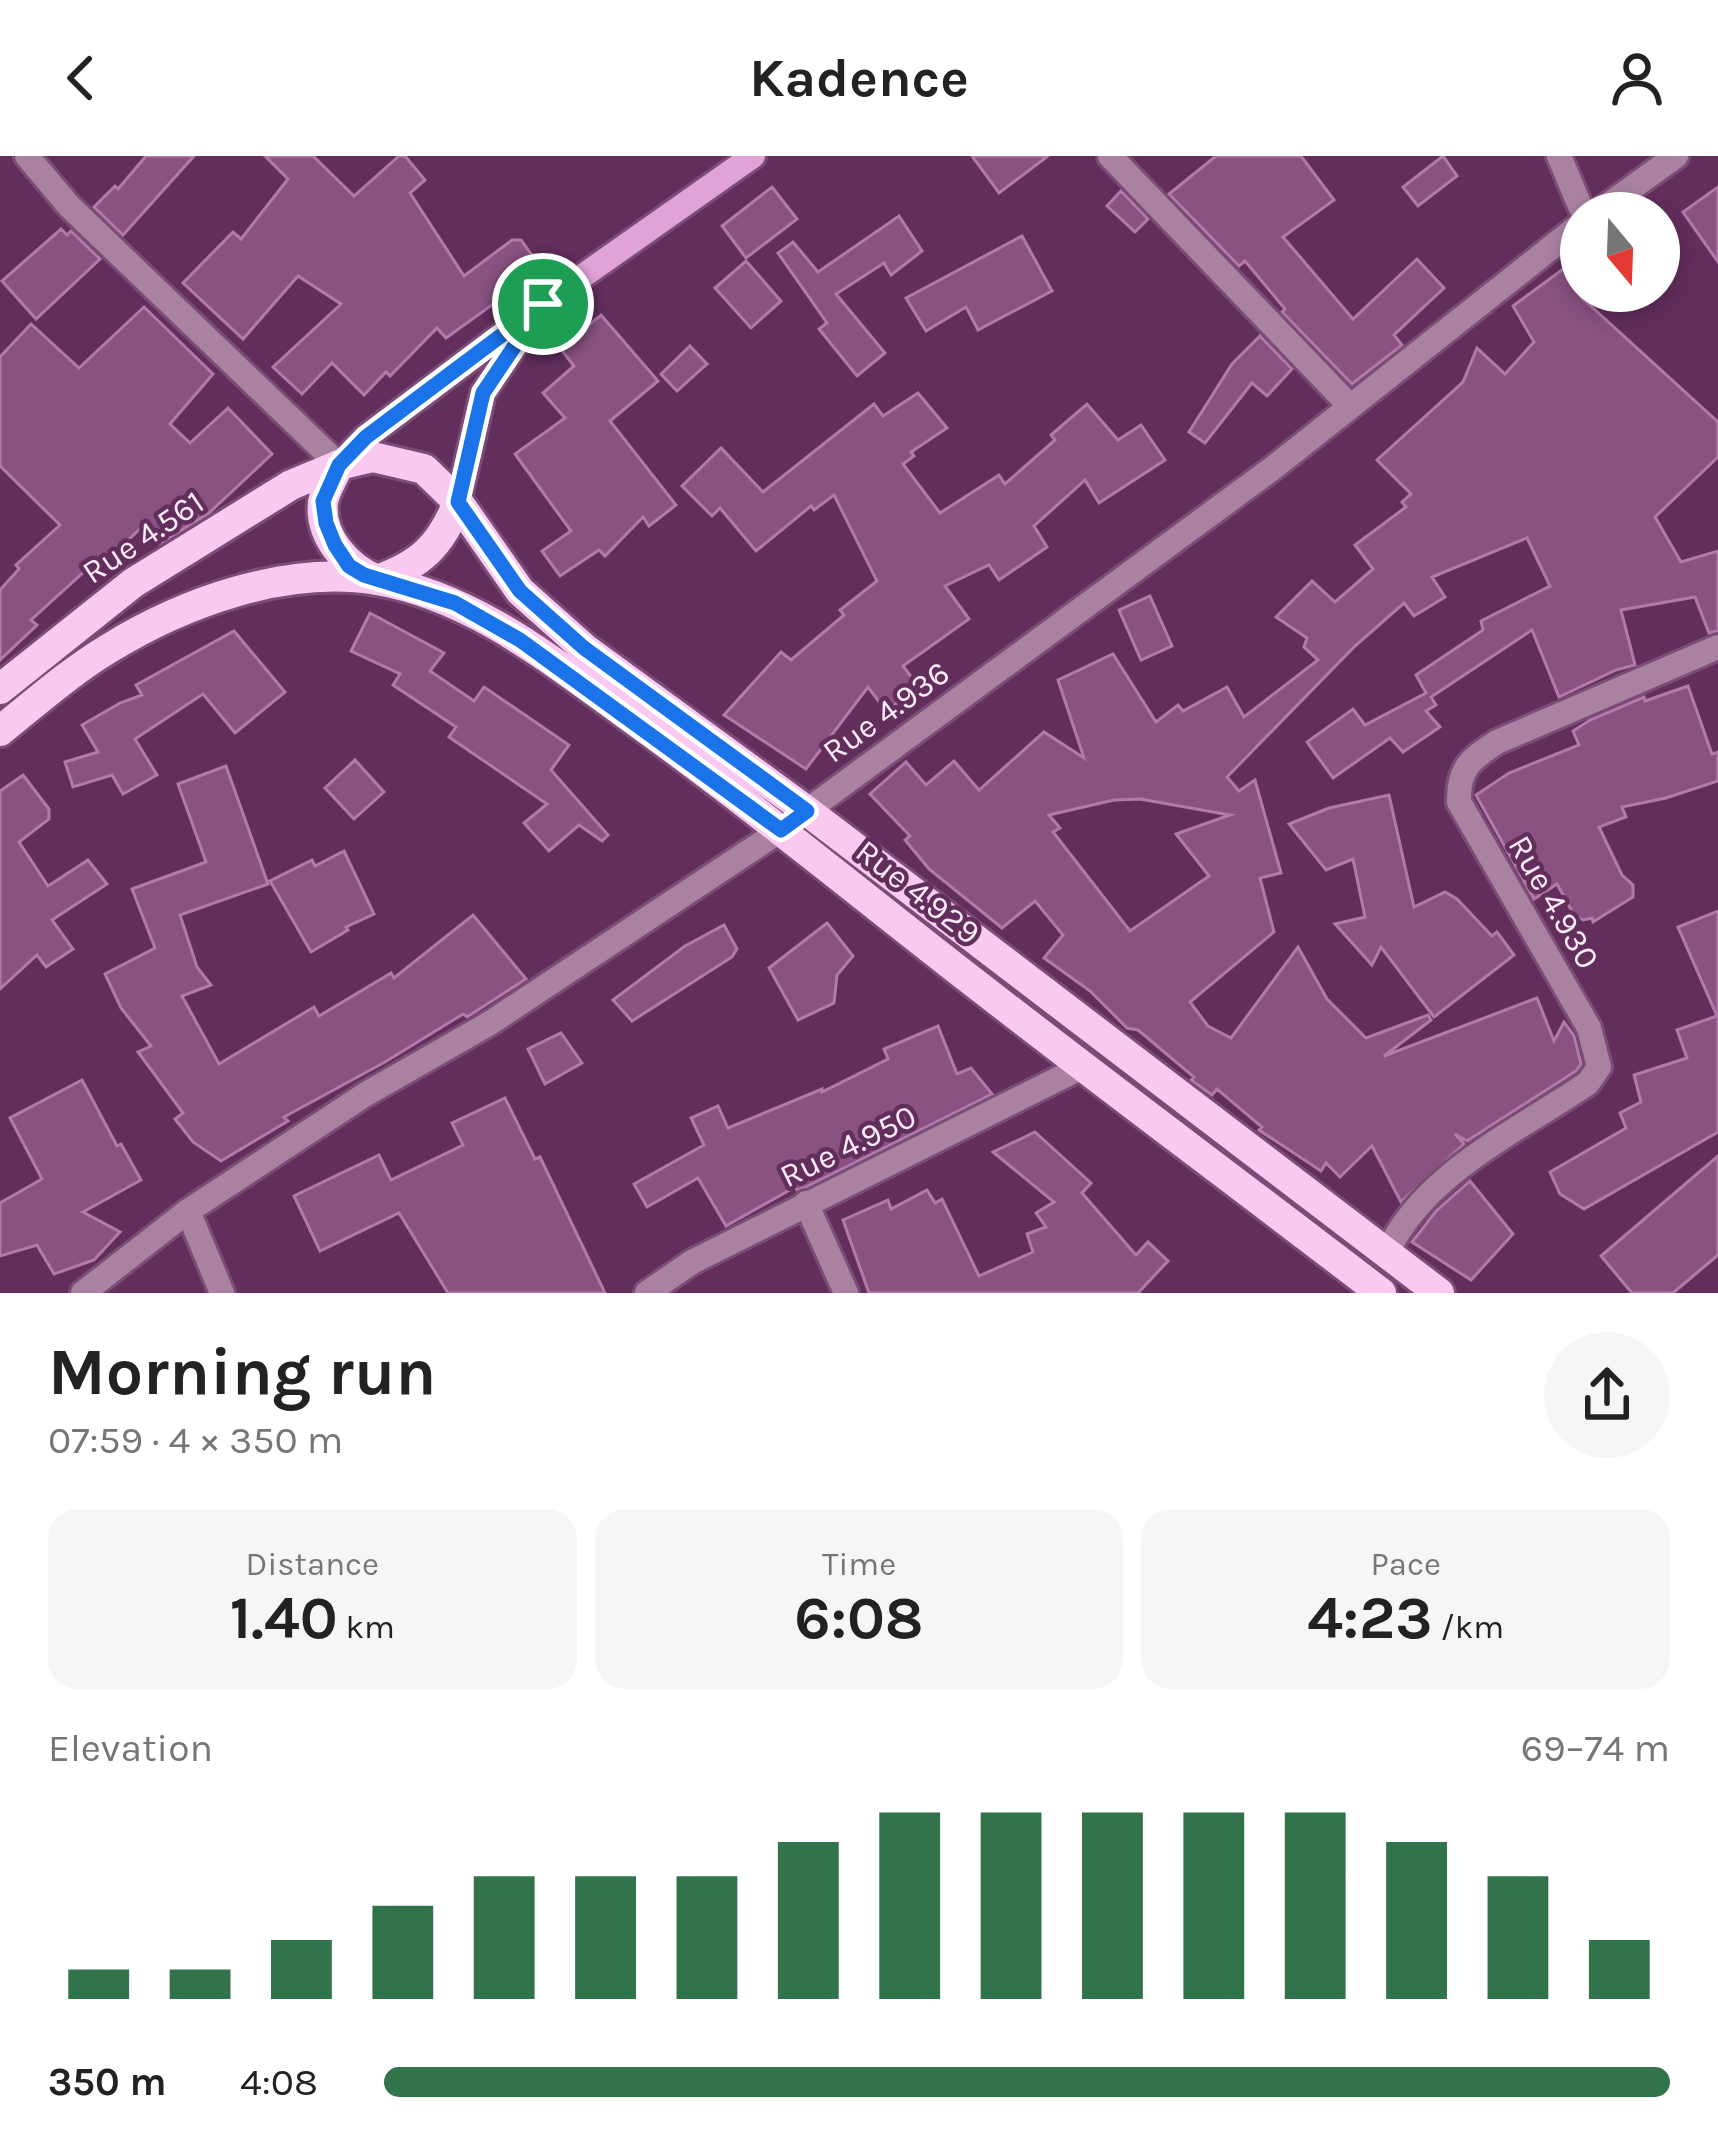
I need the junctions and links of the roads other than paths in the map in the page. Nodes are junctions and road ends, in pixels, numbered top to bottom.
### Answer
1 (27, 156) edge
2 (753, 156) edge
3 (1110, 156) edge
4 (1559, 156) edge
5 (1676, 156) edge
6 (1574, 192) edge
7 (1626, 192) edge
8 (1560, 241) edge
9 (543, 304) junction
10 (1350, 406) junction
11 (339, 465) junction
12 (424, 470) joint
13 (458, 502) junction
14 (377, 580) junction
15 (1718, 647) edge
16 (0, 689) edge
17 (0, 731) edge
18 (807, 811) junction
19 (781, 830) junction
20 (1084, 1066) junction
21 (806, 1203) junction
22 (188, 1211) junction
23 (1387, 1253) junction
24 (83, 1293) edge
25 (222, 1293) edge
26 (647, 1293) edge
27 (846, 1293) edge
28 (1381, 1293) edge
29 (1439, 1293) edge

1 - 11 street
2 - 9 main road, Rue 4.561
3 - 10 street
4 - 6 street
5 - 7 street
8 - 10 street, Rue 4.936
9 - 11 main road, Rue 4.561
9 - 13 main road, Rue 4.561
10 - 18 street, Rue 4.936
11 - 12 main road, Rue 4.561
11 - 14 main road
11 - 16 main road, Rue 4.561
12 - 13 main road, Rue 4.929
13 - 14 main road
13 - 18 main road, Rue 4.929
14 - 17 main road, Rue 4.929
14 - 19 main road, Rue 4.929
15 - 23 street, Rue 4.930
18 - 19 street, Rue 4.936
18 - 23 main road, Rue 4.929
19 - 20 main road, Rue 4.929
19 - 22 street, Rue 4.936
20 - 21 street, Rue 4.950
20 - 28 main road, Rue 4.929
21 - 26 street, Rue 4.950
21 - 27 street
22 - 24 street, Rue 4.936
22 - 25 street
23 - 29 main road, Rue 4.929

